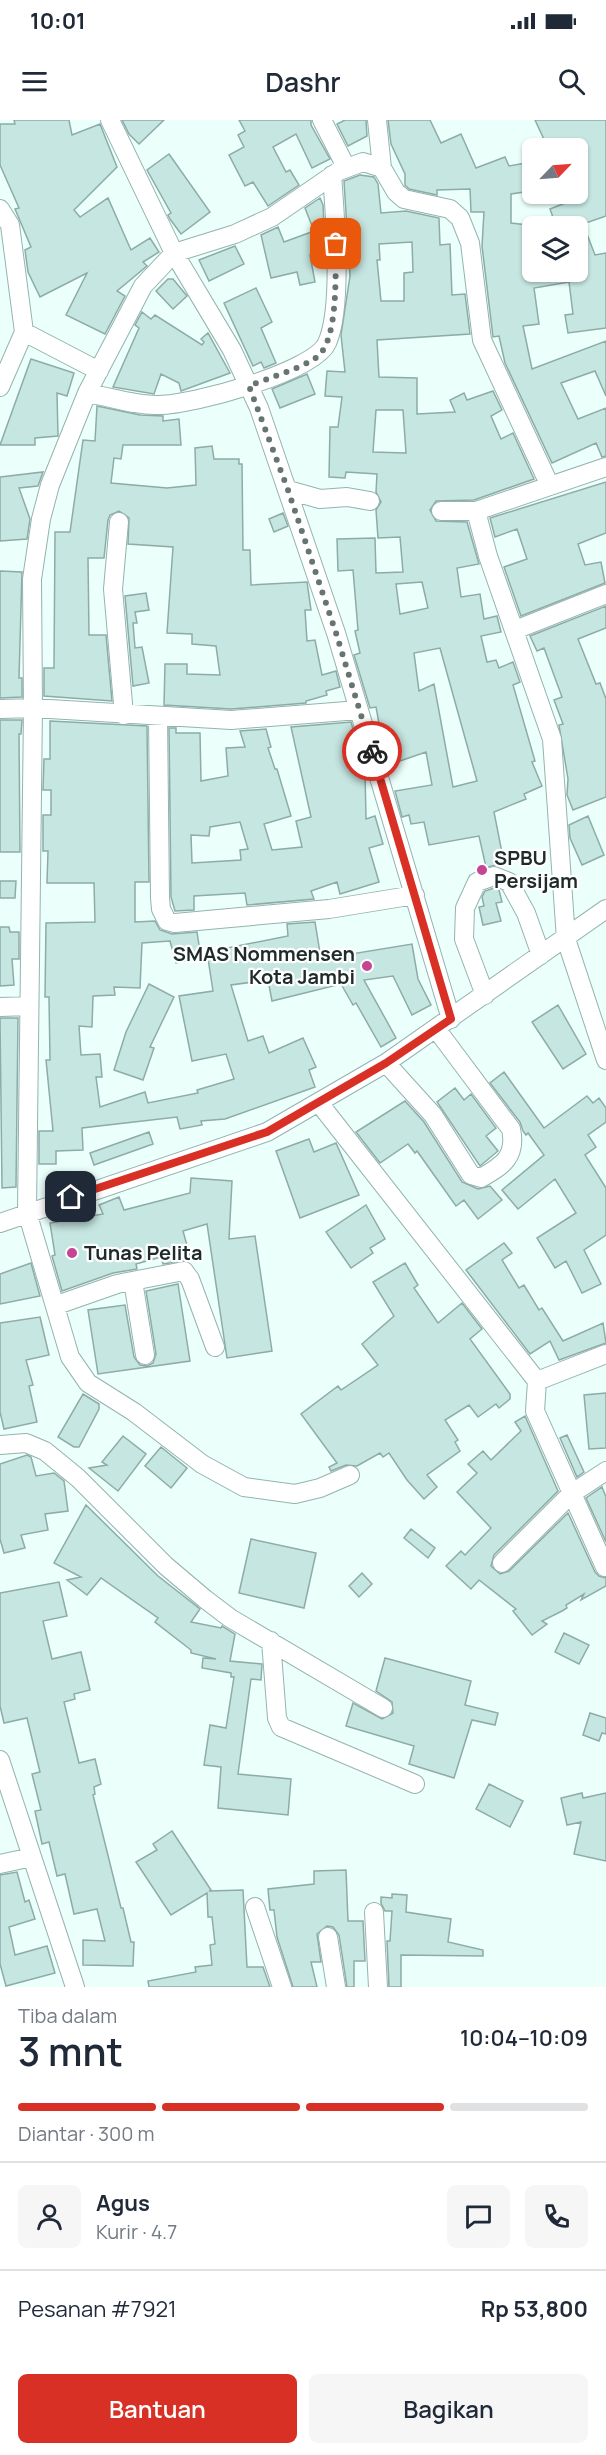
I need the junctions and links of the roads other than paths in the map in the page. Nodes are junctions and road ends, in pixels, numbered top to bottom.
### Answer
1 (110, 120) edge
2 (322, 120) edge
3 (377, 120) edge
4 (382, 168) junction
5 (339, 171) junction
6 (0, 209) edge
7 (174, 253) junction
8 (9, 280) edge
9 (24, 332) junction
10 (99, 371) junction
11 (249, 386) junction
12 (0, 387) edge
13 (87, 393) junction
14 (606, 467) edge
15 (550, 486) junction
16 (288, 490) junction
17 (370, 501) dead end
18 (441, 511) dead end
19 (476, 512) junction
20 (119, 522) dead end
21 (606, 594) edge
22 (515, 630) junction
23 (33, 708) junction
24 (0, 709) edge
25 (359, 710) junction
26 (124, 715) junction
27 (159, 716) junction
28 (415, 895) junction
29 (606, 909) edge
30 (566, 939) junction
31 (541, 955) junction
32 (485, 995) junction
33 (29, 1006) junction
34 (0, 1007) edge
35 (444, 1024) junction
36 (606, 1060) edge
37 (386, 1063) junction
38 (319, 1103) junction
39 (27, 1212) junction
40 (0, 1222) edge
41 (133, 1281) junction
42 (57, 1305) junction
43 (215, 1347) dead end
44 (606, 1354) edge
45 (146, 1355) dead end
46 (537, 1381) junction
47 (0, 1445) edge
48 (606, 1471) edge
49 (350, 1475) dead end
50 (571, 1494) junction
51 (502, 1563) dead end
52 (605, 1567) edge
53 (271, 1641) junction
54 (383, 1708) dead end
55 (0, 1760) edge
56 (415, 1784) dead end
57 (32, 1857) junction
58 (0, 1864) edge
59 (255, 1907) dead end
60 (374, 1912) dead end
61 (328, 1937) dead end
62 (75, 1987) edge
63 (282, 1987) edge
64 (336, 1987) edge
65 (378, 1987) edge

1 - 7 street
2 - 5 street
3 - 4 street
4 - 5 street
4 - 15 street
5 - 7 street
5 - 11 street
6 - 8 street
7 - 10 street
7 - 11 street
8 - 9 street
9 - 10 street
9 - 12 street
10 - 13 street
11 - 13 street
11 - 16 street
13 - 23 street
14 - 15 street
15 - 19 street
16 - 17 street
16 - 25 street
18 - 19 street
19 - 22 street
20 - 26 street
21 - 22 street
22 - 30 street
23 - 24 street
23 - 26 street
23 - 33 street
25 - 27 street
25 - 28 street
26 - 27 street
27 - 28 street
28 - 35 street
29 - 30 street
30 - 31 street
30 - 36 street
31 - 32 street
31 - 32 street
32 - 35 street
33 - 34 street
33 - 39 street
35 - 37 street
35 - 37 street
37 - 38 street
38 - 39 street
38 - 46 street
39 - 40 street
39 - 42 street
41 - 42 street
41 - 43 street
41 - 45 street
42 - 49 street
44 - 46 street
46 - 50 street
47 - 53 street
48 - 50 street
50 - 51 street
50 - 52 street
53 - 54 street
53 - 56 street
55 - 57 street
57 - 58 street
57 - 62 street
59 - 63 street
60 - 65 street
61 - 64 street

